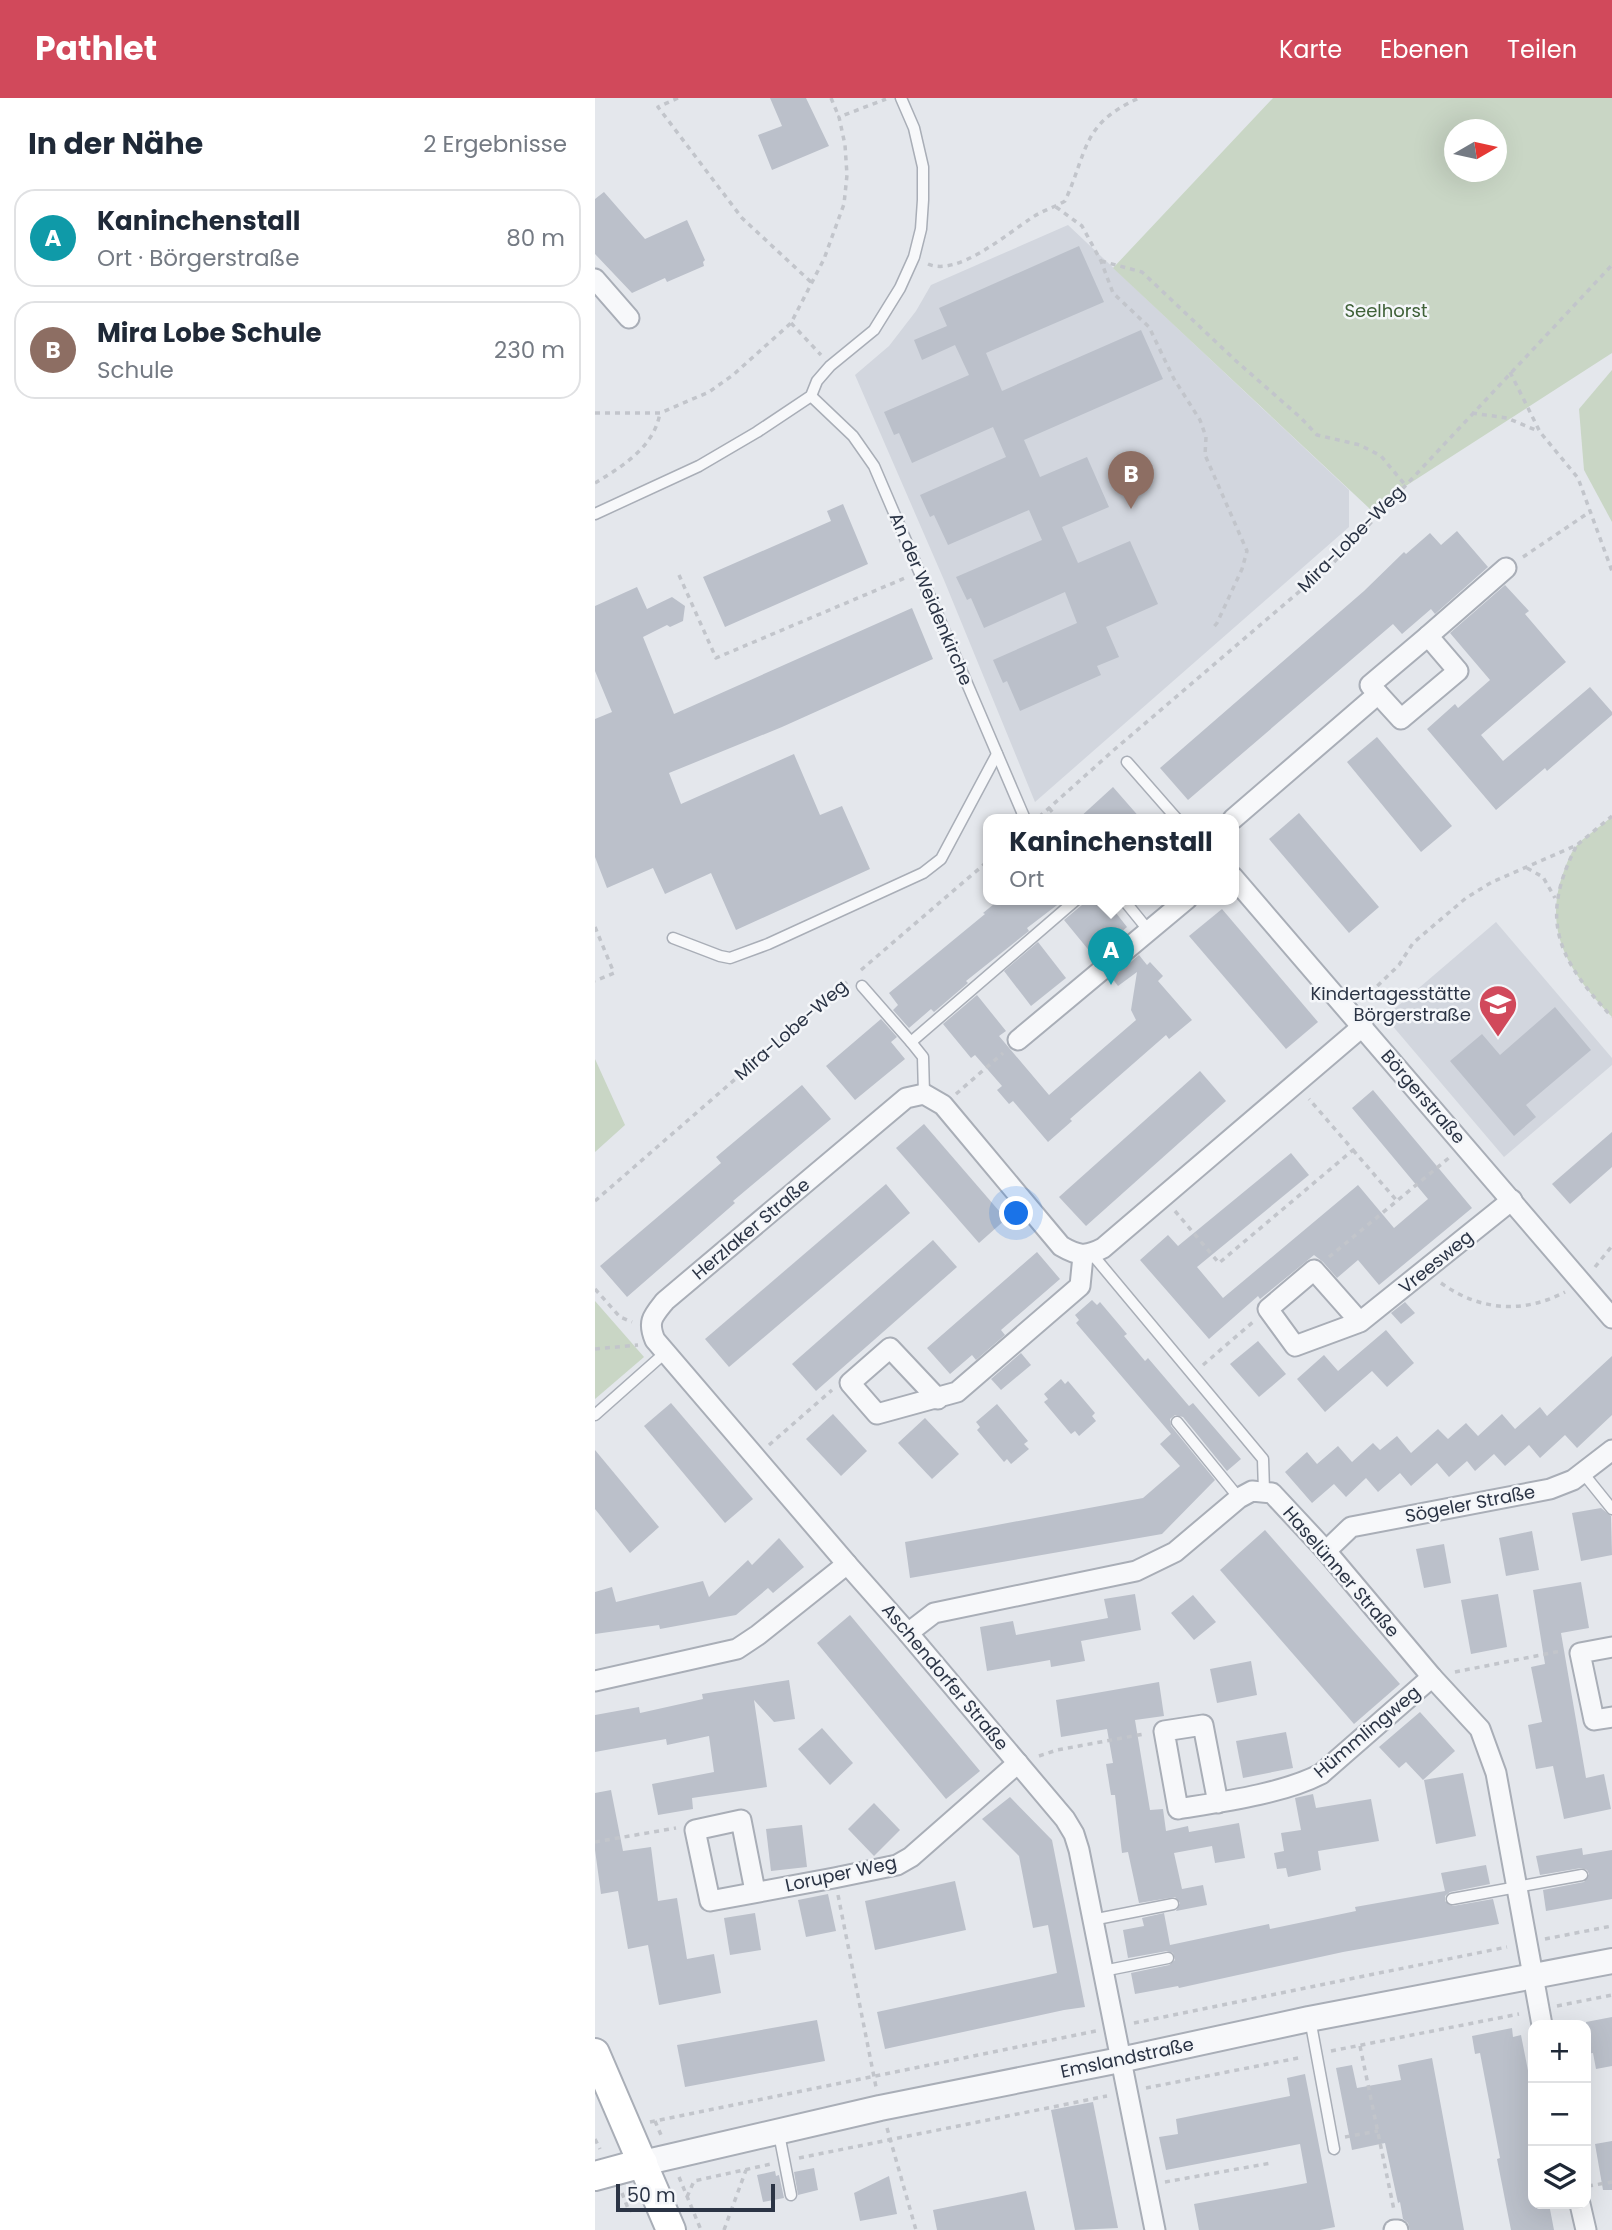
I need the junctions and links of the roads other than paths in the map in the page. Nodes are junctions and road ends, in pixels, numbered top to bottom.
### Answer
1 (901, 98) edge
2 (595, 279) edge
3 (629, 318) dead end
4 (811, 396) junction
5 (595, 514) edge
6 (1506, 568) road end
7 (1428, 636) junction
8 (1378, 694) junction
9 (997, 754) junction
10 (1127, 762) dead end
11 (1023, 814) edge
12 (1173, 814) edge
13 (1239, 814) edge
14 (1239, 883) edge
15 (1070, 905) edge
16 (1128, 905) edge
17 (1180, 905) edge
18 (1150, 932) junction
19 (674, 938) dead end
20 (862, 986) dead end
21 (1357, 1018) junction
22 (1018, 1040) road end
23 (911, 1042) junction
24 (924, 1094) junction
25 (1512, 1200) junction
26 (1088, 1255) junction
27 (1612, 1318) edge
28 (1360, 1322) junction
29 (657, 1340) junction
30 (938, 1399) junction
31 (595, 1415) edge
32 (1177, 1422) dead end
33 (1611, 1451) edge
34 (1583, 1474) junction
35 (1264, 1491) junction
36 (1239, 1498) junction
37 (1612, 1509) edge
38 (1326, 1551) junction
39 (847, 1564) junction
40 (908, 1633) junction
41 (1612, 1647) edge
42 (1432, 1677) junction
43 (595, 1681) edge
44 (1612, 1717) edge
45 (1018, 1763) junction
46 (1218, 1802) junction
47 (1582, 1875) dead end
48 (1517, 1887) junction
49 (755, 1891) junction
50 (1452, 1899) dead end
51 (1173, 1904) dead end
52 (1092, 1920) junction
53 (1168, 1958) dead end
54 (1612, 1961) edge
55 (1103, 1971) junction
56 (1533, 1977) junction
57 (1310, 2019) junction
58 (1541, 2020) edge
59 (595, 2053) edge
60 (1120, 2060) junction
61 (778, 2131) junction
62 (1333, 2144) road end
63 (643, 2163) junction
64 (595, 2176) edge
65 (791, 2195) dead end
66 (1581, 2209) edge
67 (671, 2230) edge
68 (1155, 2230) edge
69 (1585, 2230) edge

1 - 4 lane
2 - 3 street
4 - 5 lane
4 - 9 lane, An der Weidenkirche
6 - 7 street
7 - 8 street
7 - 8 street
8 - 13 street
9 - 11 lane, An der Weidenkirche
9 - 19 lane
10 - 12 lane
14 - 21 street, Börgerstraße
15 - 23 lane
16 - 18 lane
17 - 18 street
18 - 22 street
20 - 23 lane
21 - 25 street, Börgerstraße
21 - 26 street
23 - 24 lane
24 - 26 street
24 - 29 street, Herzlaker Straße
25 - 27 street, Börgerstraße
25 - 28 street, Vreesweg
26 - 30 street
26 - 35 lane
28 - 28 street, Vreesweg
29 - 31 lane
29 - 39 street
30 - 30 street
32 - 36 lane
33 - 34 street, Sögeler Straße
34 - 37 lane
34 - 38 street, Sögeler Straße
35 - 36 street
35 - 38 street, Haselünner Straße
36 - 40 street
38 - 42 street, Haselünner Straße
39 - 40 street, Aschendorfer Straße
39 - 43 street
40 - 45 street, Aschendorfer Straße
41 - 44 street
42 - 46 street, Hümmlingweg
42 - 48 street, Haselünner Straße
45 - 49 street, Loruper Weg
45 - 52 street, Aschendorfer Straße
46 - 46 street, Hümmlingweg
47 - 48 lane
48 - 50 lane
48 - 56 street, Haselünner Straße
49 - 49 street, Loruper Weg
51 - 52 lane
52 - 55 street, Aschendorfer Straße
53 - 55 lane
54 - 56 street, Emslandstraße
55 - 60 street, Aschendorfer Straße
56 - 57 street, Emslandstraße
56 - 58 street, Haselünner Straße
57 - 60 street, Emslandstraße
57 - 62 lane
59 - 63 main road
60 - 61 street, Emslandstraße
60 - 68 street, Aschendorfer Straße
61 - 63 street, Emslandstraße
61 - 65 lane
63 - 64 main road
63 - 67 main road
66 - 69 street

